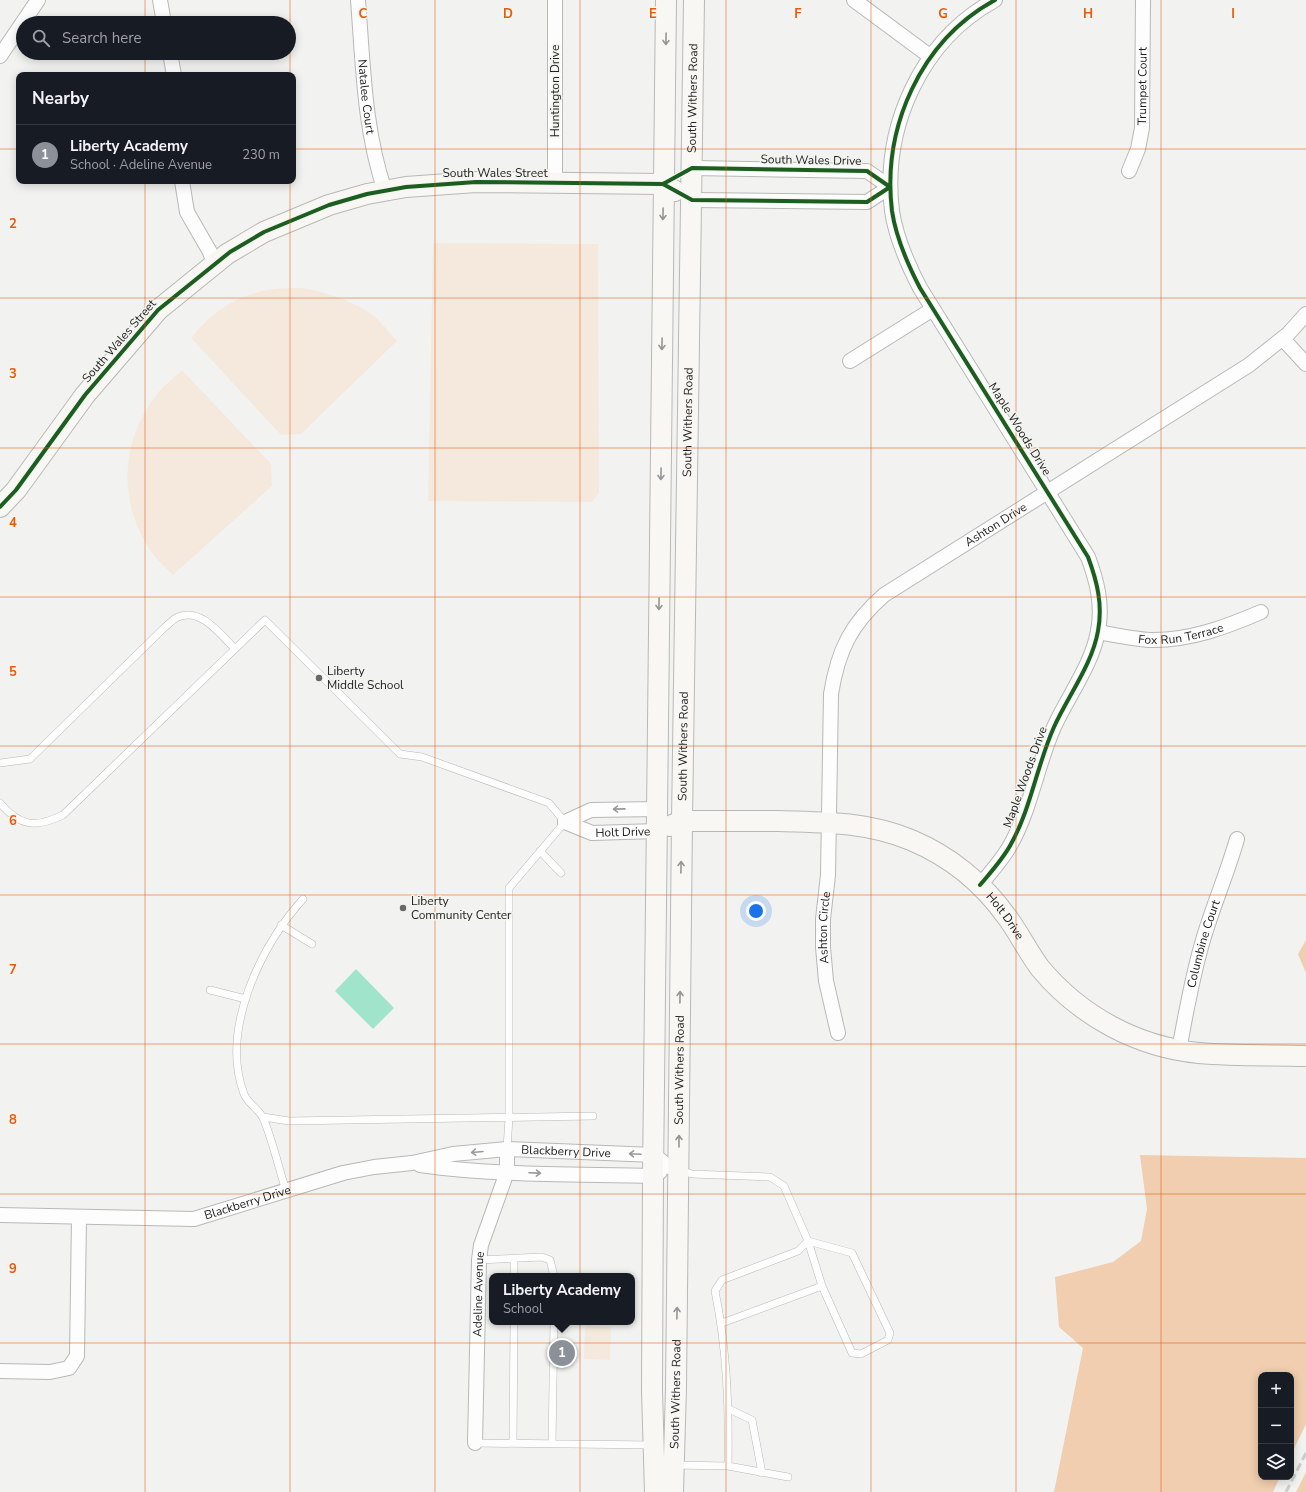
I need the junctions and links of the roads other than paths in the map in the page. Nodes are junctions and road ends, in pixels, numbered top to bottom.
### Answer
1 (38, 0) edge
2 (160, 0) edge
3 (358, 0) edge
4 (555, 0) edge
5 (666, 0) edge
6 (694, 0) edge
7 (854, 0) edge
8 (995, 0) edge
9 (1143, 0) edge
10 (27, 16) edge
11 (163, 16) edge
12 (16, 32) edge
13 (0, 56) edge
14 (931, 56) junction
15 (171, 60) edge
16 (173, 72) edge
17 (692, 168) junction
18 (1129, 170) dead end
19 (555, 182) junction
20 (182, 184) edge
21 (663, 184) junction
22 (890, 187) junction
23 (385, 191) junction
24 (692, 200) junction
25 (214, 264) junction
26 (933, 309) junction
27 (1306, 314) edge
28 (1283, 339) junction
29 (850, 361) dead end
30 (1306, 364) edge
31 (1048, 492) junction
32 (0, 508) edge
33 (1261, 612) dead end
34 (1098, 632) junction
35 (235, 649) junction
36 (0, 763) edge
37 (0, 804) edge
38 (658, 809) junction
39 (682, 821) junction
40 (566, 822) junction
41 (829, 822) junction
42 (657, 832) junction
43 (1237, 840) dead end
44 (540, 851) junction
45 (561, 873) dead end
46 (980, 885) junction
47 (303, 899) dead end
48 (281, 925) junction
49 (312, 944) dead end
50 (210, 990) dead end
51 (246, 999) junction
52 (838, 1033) dead end
53 (1179, 1050) junction
54 (1306, 1056) edge
55 (593, 1116) dead end
56 (263, 1117) junction
57 (508, 1117) junction
58 (507, 1149) junction
59 (654, 1155) junction
60 (412, 1163) junction
61 (667, 1171) junction
62 (507, 1172) junction
63 (286, 1191) junction
64 (0, 1216) edge
65 (79, 1217) junction
66 (808, 1242) junction
67 (514, 1258) junction
68 (479, 1260) junction
69 (514, 1273) edge
70 (553, 1273) edge
71 (822, 1286) junction
72 (722, 1323) junction
73 (514, 1325) edge
74 (554, 1325) edge
75 (0, 1371) edge
76 (729, 1409) junction
77 (475, 1443) joint
78 (513, 1443) junction
79 (552, 1444) junction
80 (653, 1445) junction
81 (674, 1465) junction
82 (728, 1466) junction
83 (762, 1472) junction
84 (788, 1478) dead end
85 (655, 1492) edge
86 (673, 1492) edge

1 - 10 street
2 - 11 street
3 - 23 street, Natalee Court
4 - 19 street, Huntington Drive
5 -> 21 main road, South Withers Road
6 - 17 main road, South Withers Road
7 - 14 street
8 - 14 street, Maple Woods Drive
9 - 18 street, Trumpet Court
12 - 13 street
14 - 22 street, Maple Woods Drive
15 - 16 street
17 - 21 main road, South Wales Street
17 - 22 street, South Wales Drive
17 - 24 main road, South Withers Road
19 - 21 main road, South Wales Street
19 - 23 main road, South Wales Street
20 - 25 street
21 - 24 main road, South Wales Street
21 -> 38 main road, South Withers Road
22 - 24 street
22 - 26 street, Maple Woods Drive
23 - 25 main road, South Wales Street
24 - 39 main road, South Withers Road
25 - 32 main road, South Wales Street
26 - 29 street
26 - 31 street, Maple Woods Drive
27 - 28 street, Ashton Drive
28 - 30 street
28 - 31 street, Ashton Drive
31 - 34 street, Maple Woods Drive
31 - 41 street, Ashton Drive
33 - 34 street, Fox Run Terrace
34 - 46 street, Maple Woods Drive
35 - 36 lane
35 - 37 lane
35 - 40 lane
38 - 39 main road, Holt Drive
38 -> 40 street, Holt Drive
38 - 42 main road, South Withers Road
39 - 41 main road, Holt Drive
39 - 42 main road, Holt Drive
61 -> 39 main road, South Withers Road
40 - 42 street, Holt Drive
40 - 44 lane
41 - 46 main road, Holt Drive
41 - 52 street, Ashton Circle
42 - 59 main road, South Withers Road
43 - 53 street, Columbine Court
44 - 45 lane
44 - 57 lane
46 - 53 main road, Holt Drive
47 - 48 lane
48 - 49 lane
48 - 51 lane
50 - 51 lane
51 - 56 lane
53 - 54 main road, Holt Drive
55 - 57 lane
56 - 57 lane
56 - 63 lane
57 - 58 lane
59 -> 58 street, Blackberry Drive
58 -> 60 street, Blackberry Drive
58 - 62 street, Adeline Avenue
59 - 61 main road, South Withers Road
60 - 62 street, Blackberry Drive
60 - 63 street, Blackberry Drive
62 -> 61 street, Blackberry Drive
61 - 66 lane
61 - 80 main road, South Withers Road
81 -> 61 main road, South Withers Road
62 - 68 street, Adeline Avenue
63 - 65 street, Blackberry Drive
64 - 65 street, Blackberry Drive
65 - 75 street
66 - 71 lane
66 - 71 lane
66 - 72 lane
67 - 68 lane
67 - 69 lane
67 - 70 lane
68 - 77 street, Adeline Avenue
71 - 72 lane
72 - 76 lane
73 - 78 lane
74 - 79 lane
76 - 82 lane
76 - 83 lane
77 - 78 lane
78 - 79 lane
79 - 80 lane
80 - 85 main road, South Withers Road
81 - 82 lane
81 - 86 main road, South Withers Road
82 - 83 lane
83 - 84 lane

